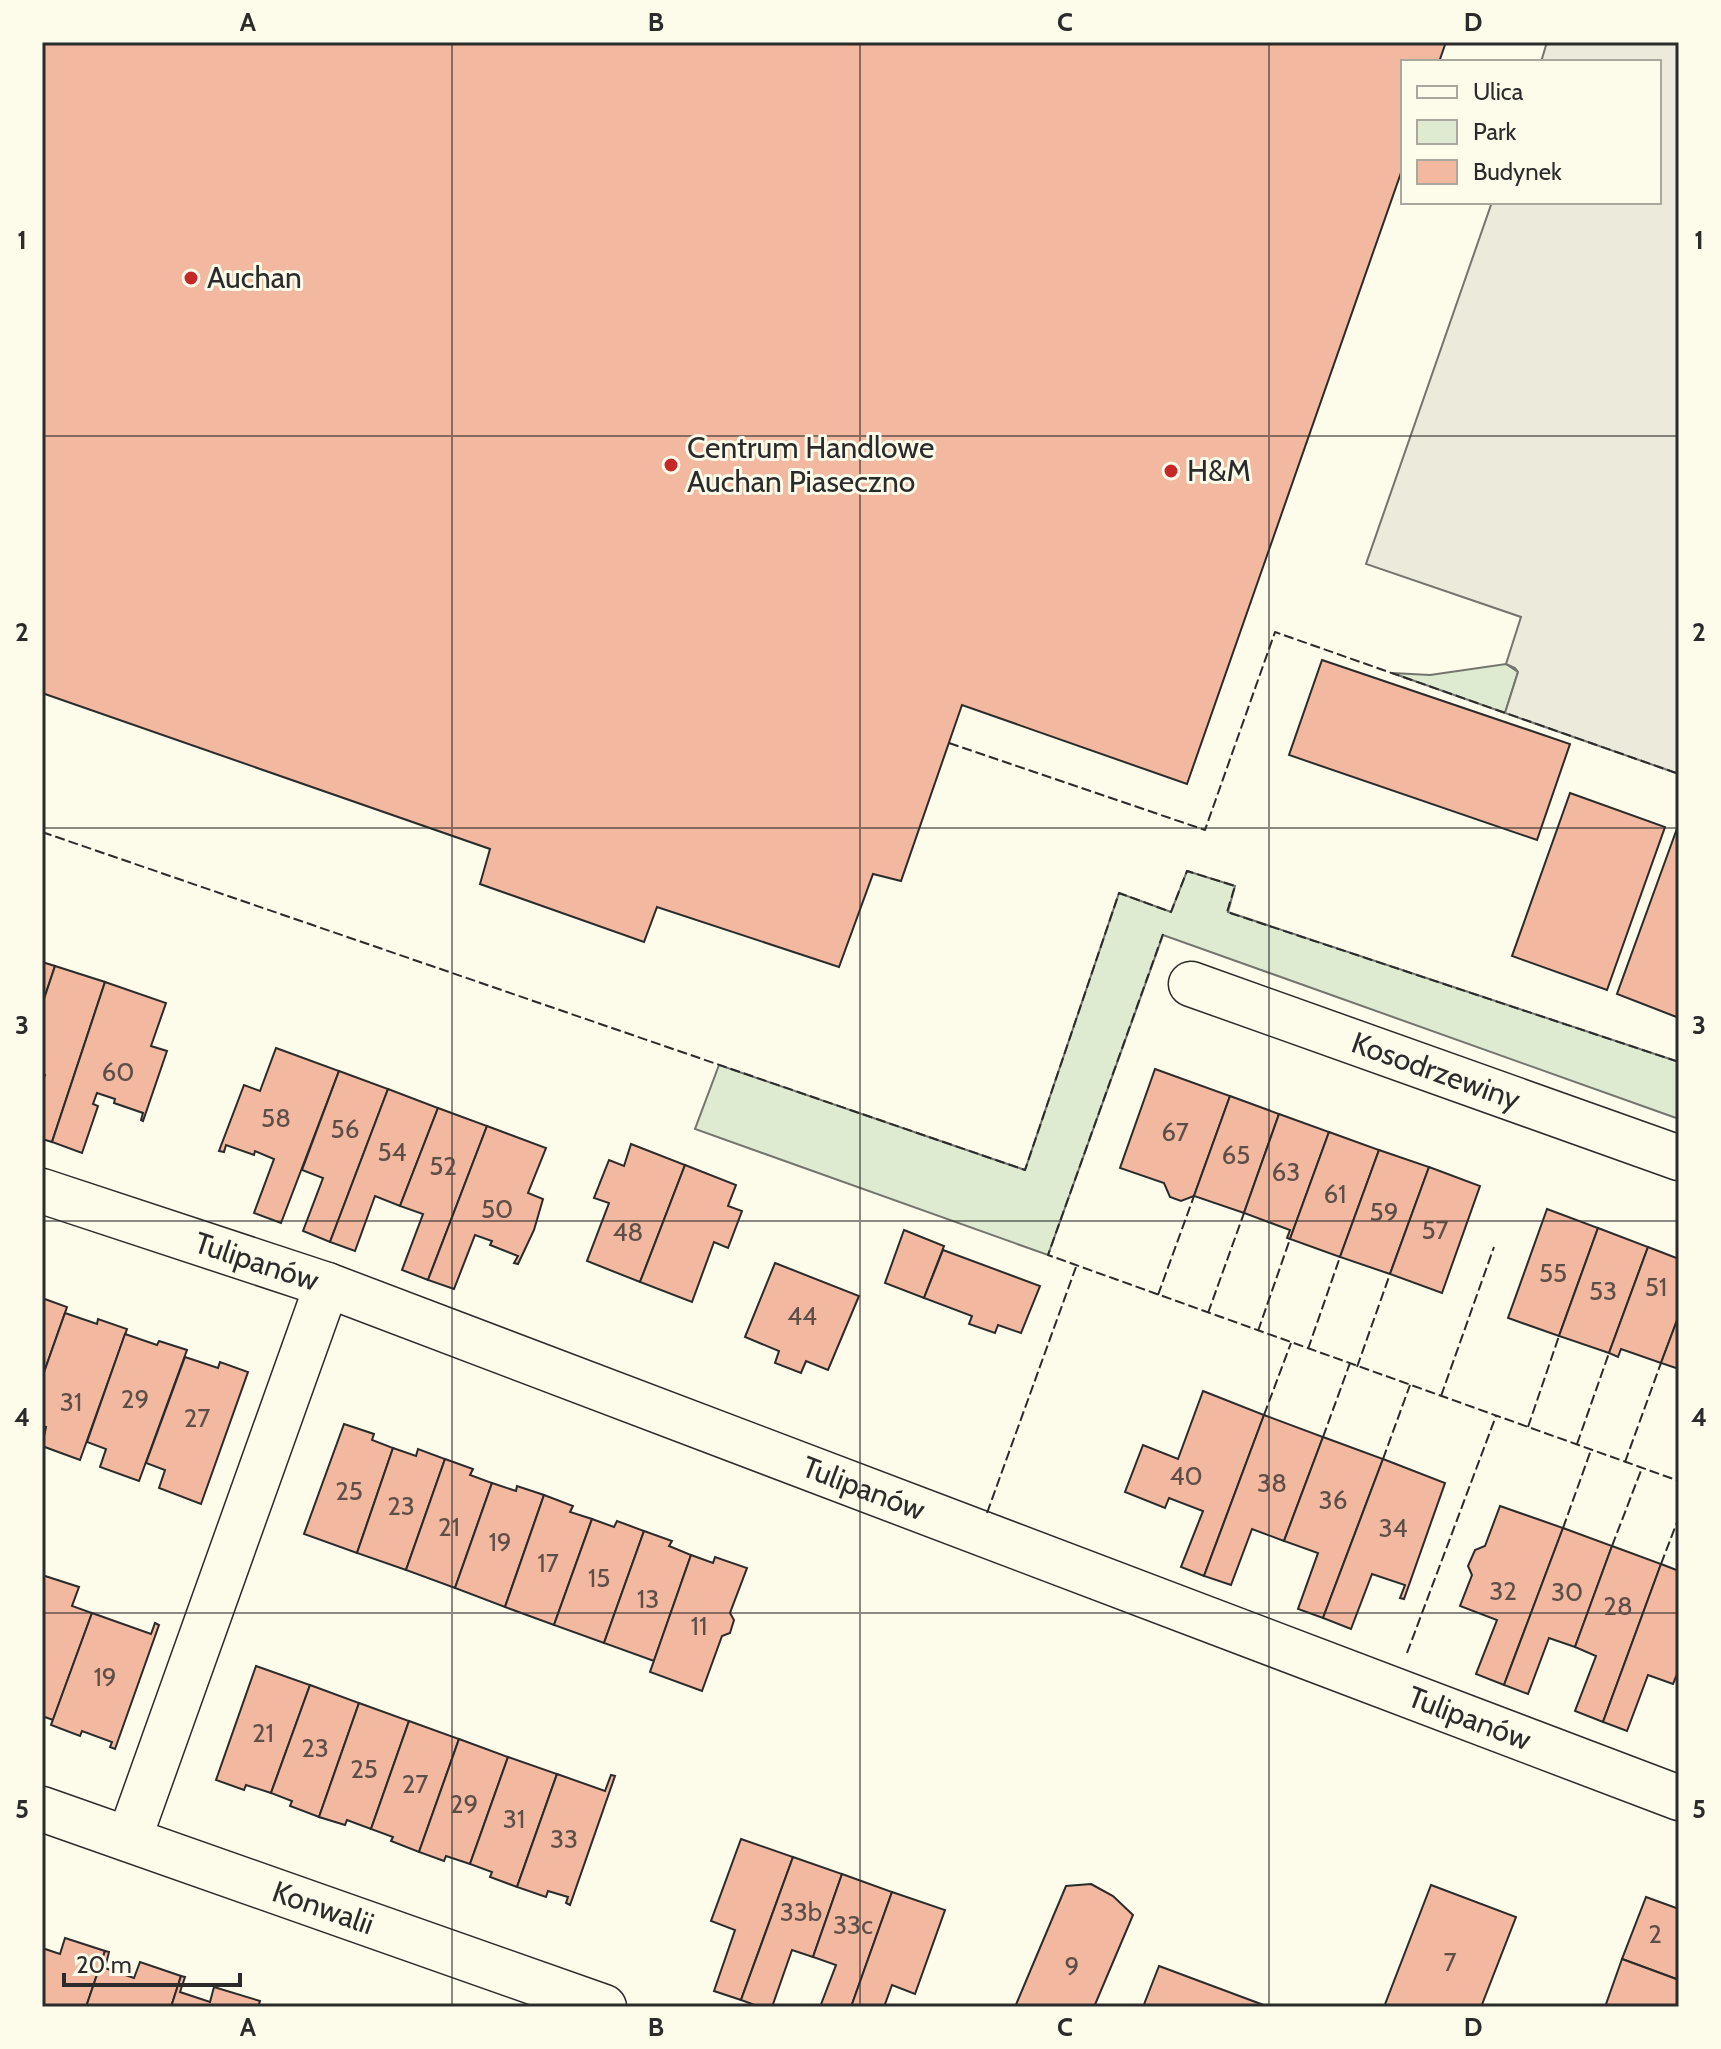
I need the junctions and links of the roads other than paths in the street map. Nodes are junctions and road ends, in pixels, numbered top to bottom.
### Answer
1 (1191, 984) dead end
2 (1679, 1158) edge
3 (42, 1191) edge
4 (327, 1285) junction
5 (1679, 1798) edge
6 (42, 1809) edge
7 (129, 1839) junction
8 (604, 2007) edge

1 - 2 street, Kosodrzewiny
3 - 4 street, Tulipanów
4 - 5 street, Tulipanów
4 - 7 street
6 - 7 street, Konwalii
7 - 8 street, Konwalii

